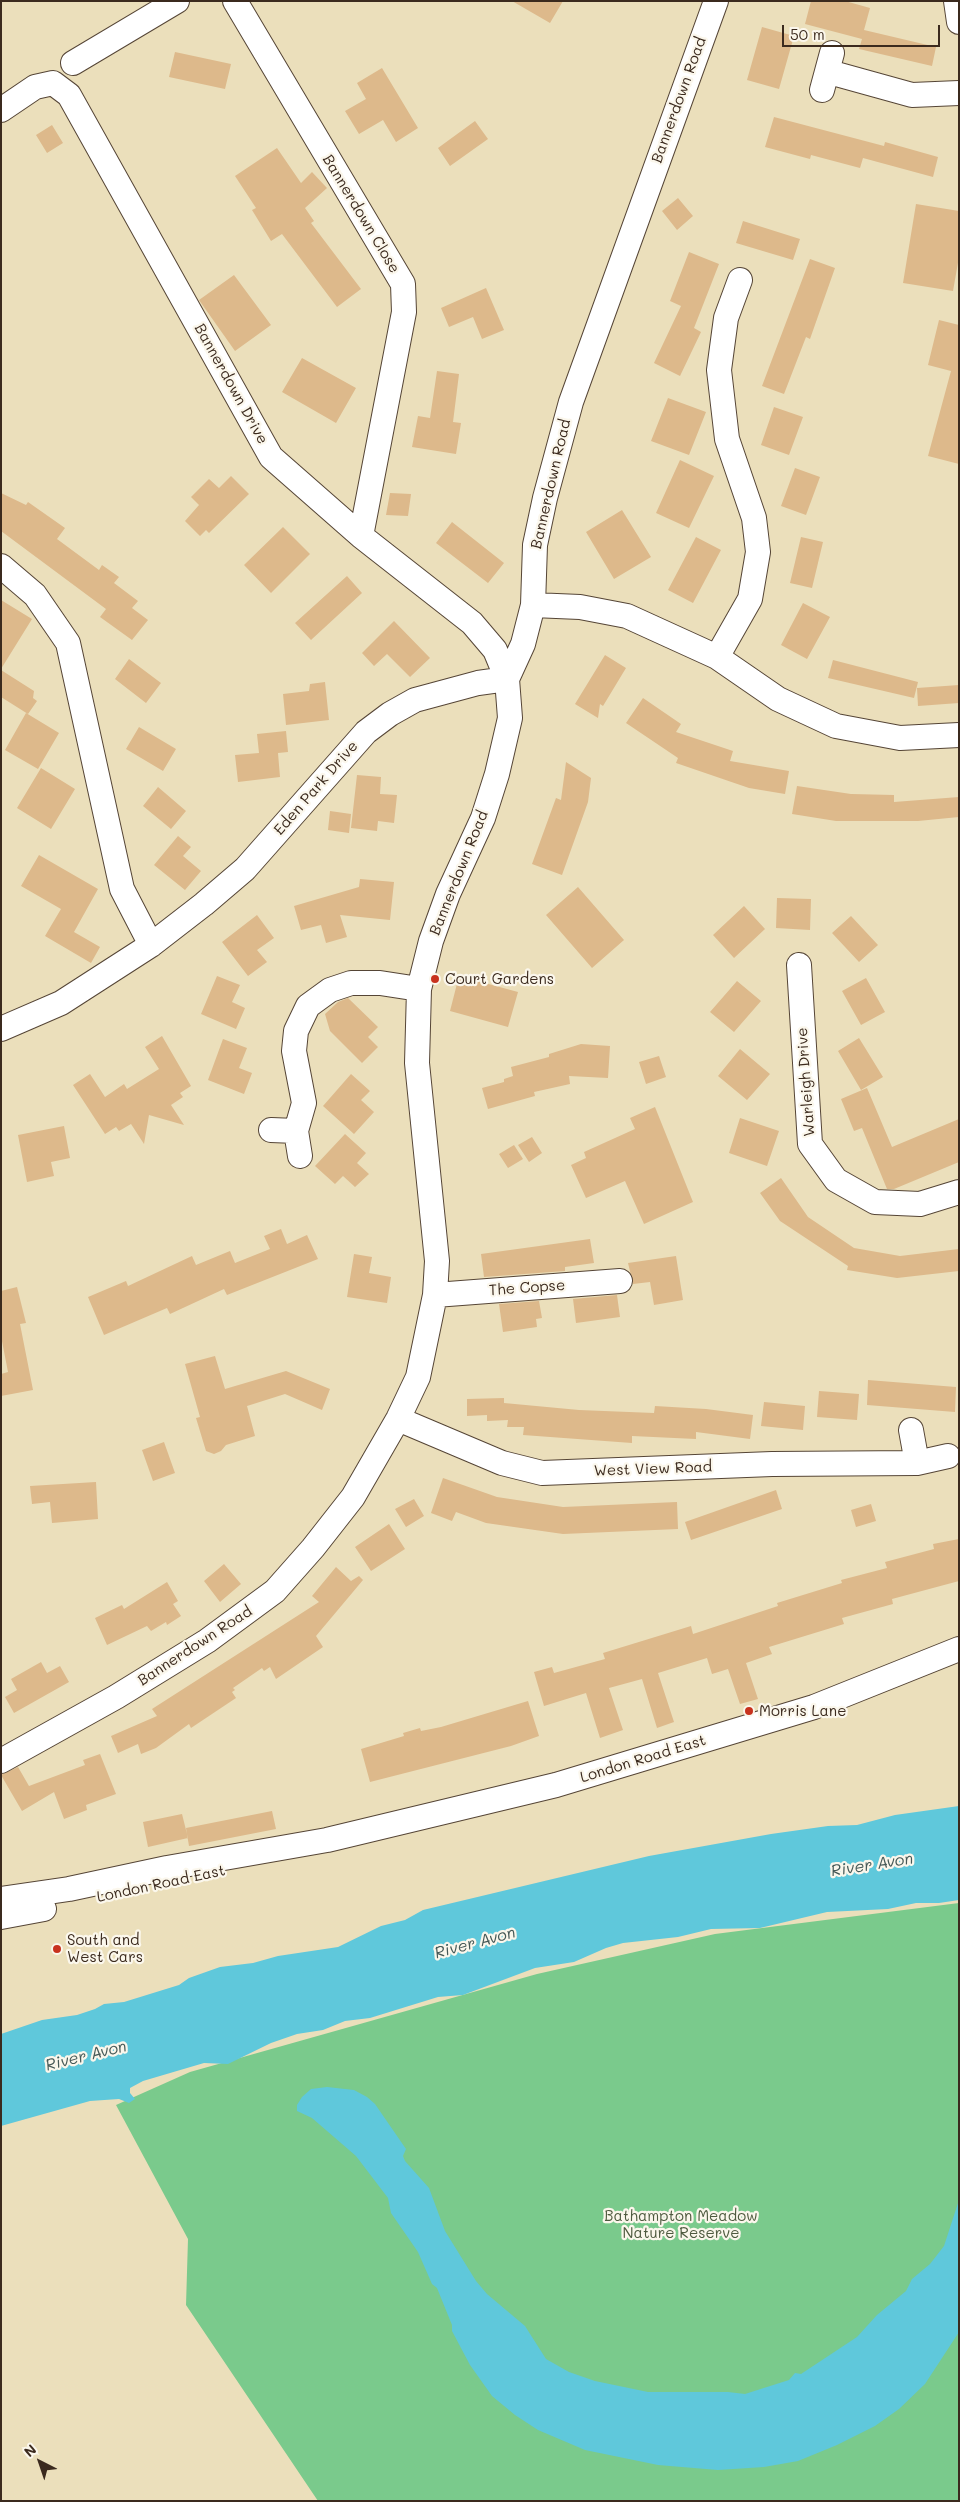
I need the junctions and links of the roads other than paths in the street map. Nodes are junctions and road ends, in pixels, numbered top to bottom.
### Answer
1 (178, 1) edge
2 (235, 1) edge
3 (716, 1) edge
4 (956, 1) edge
5 (959, 22) edge
6 (73, 63) dead end
7 (828, 72) dead end
8 (959, 93) edge
9 (1, 110) edge
10 (740, 280) dead end
11 (361, 536) junction
12 (1, 566) edge
13 (532, 605) junction
14 (717, 657) junction
15 (507, 679) junction
16 (959, 735) edge
17 (151, 945) junction
18 (799, 965) dead end
19 (419, 989) junction
20 (1, 1029) edge
21 (272, 1130) dead end
22 (296, 1132) junction
23 (300, 1156) dead end
24 (959, 1192) edge
25 (620, 1282) dead end
26 (435, 1294) junction
27 (398, 1419) junction
28 (911, 1430) dead end
29 (948, 1456) dead end
30 (917, 1463) junction
31 (959, 1649) edge
32 (1, 1761) edge
33 (318, 1841) junction
34 (1, 1899) edge
35 (1, 1917) edge

1 - 6 street
2 - 11 street, Bannerdown Close
3 - 13 street, Bannerdown Road
4 - 5 street
7 - 8 street
9 - 11 street, Bannerdown Drive
10 - 14 street
11 - 15 street, Bannerdown Drive
12 - 17 street
13 - 14 street
13 - 15 street, Bannerdown Road
14 - 16 street
15 - 17 street, Eden Park Drive
15 - 19 street, Bannerdown Road
17 - 20 street, Eden Park Drive
18 - 24 street, Warleigh Drive
19 - 22 street
19 - 26 street, Bannerdown Road
21 - 22 street
22 - 23 street
25 - 26 street, The Copse
26 - 27 street, Bannerdown Road
27 - 30 street, West View Road
27 - 32 street, Bannerdown Road
28 - 30 street
29 - 30 street, West View Road
31 - 33 street, London Road East
33 - 34 street, London Road East
33 - 35 street, London Road East

